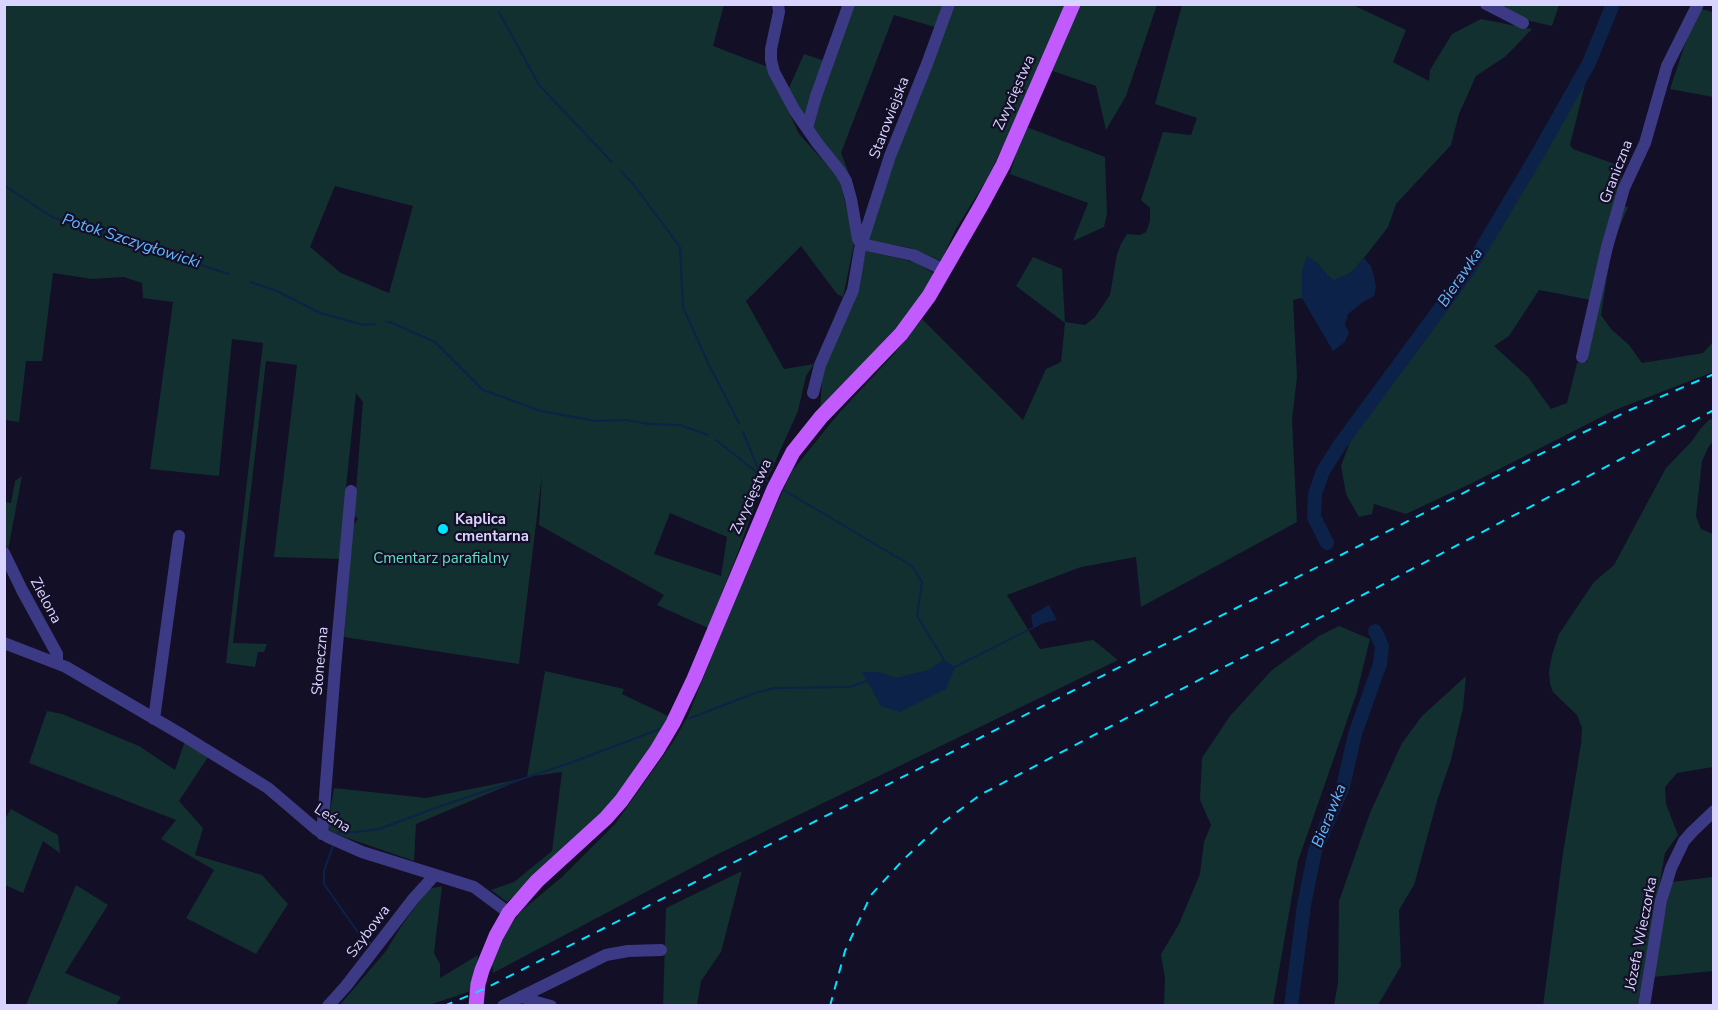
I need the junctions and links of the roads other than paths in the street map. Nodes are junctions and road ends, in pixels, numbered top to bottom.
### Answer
1 (778, 4) edge
2 (849, 4) edge
3 (949, 4) edge
4 (1073, 4) edge
5 (1486, 4) edge
6 (1698, 4) edge
7 (1523, 23) dead end
8 (807, 128) junction
9 (861, 244) junction
10 (944, 270) junction
11 (1582, 357) dead end
12 (813, 393) dead end
13 (351, 491) dead end
14 (178, 536) dead end
15 (4, 553) edge
16 (4, 643) edge
17 (57, 662) junction
18 (154, 719) junction
19 (1713, 812) edge
20 (322, 834) junction
21 (434, 876) junction
22 (509, 913) junction
23 (661, 950) dead end
24 (522, 996) junction
25 (328, 1005) edge
26 (476, 1005) edge
27 (503, 1005) edge
28 (551, 1005) edge
29 (1644, 1005) edge

1 - 8 street, Starowiejska
2 - 8 street
3 - 9 street, Starowiejska
4 - 10 main road, Zwycięstwa
5 - 7 street
6 - 11 street, Graniczna
8 - 9 street, Starowiejska
9 - 10 street
9 - 12 street, Starowiejska
10 - 22 main road, Zwycięstwa
13 - 20 street, Słoneczna
14 - 18 street
15 - 17 street, Zielona
16 - 17 street, Leśna
17 - 18 street, Leśna
18 - 20 street, Leśna
19 - 29 street, Józefa Wieczorka
20 - 21 street, Leśna
21 - 22 street, Leśna
21 - 25 street, Szybowa
22 - 26 main road, Zwycięstwa
23 - 24 street
24 - 27 street
24 - 28 street

